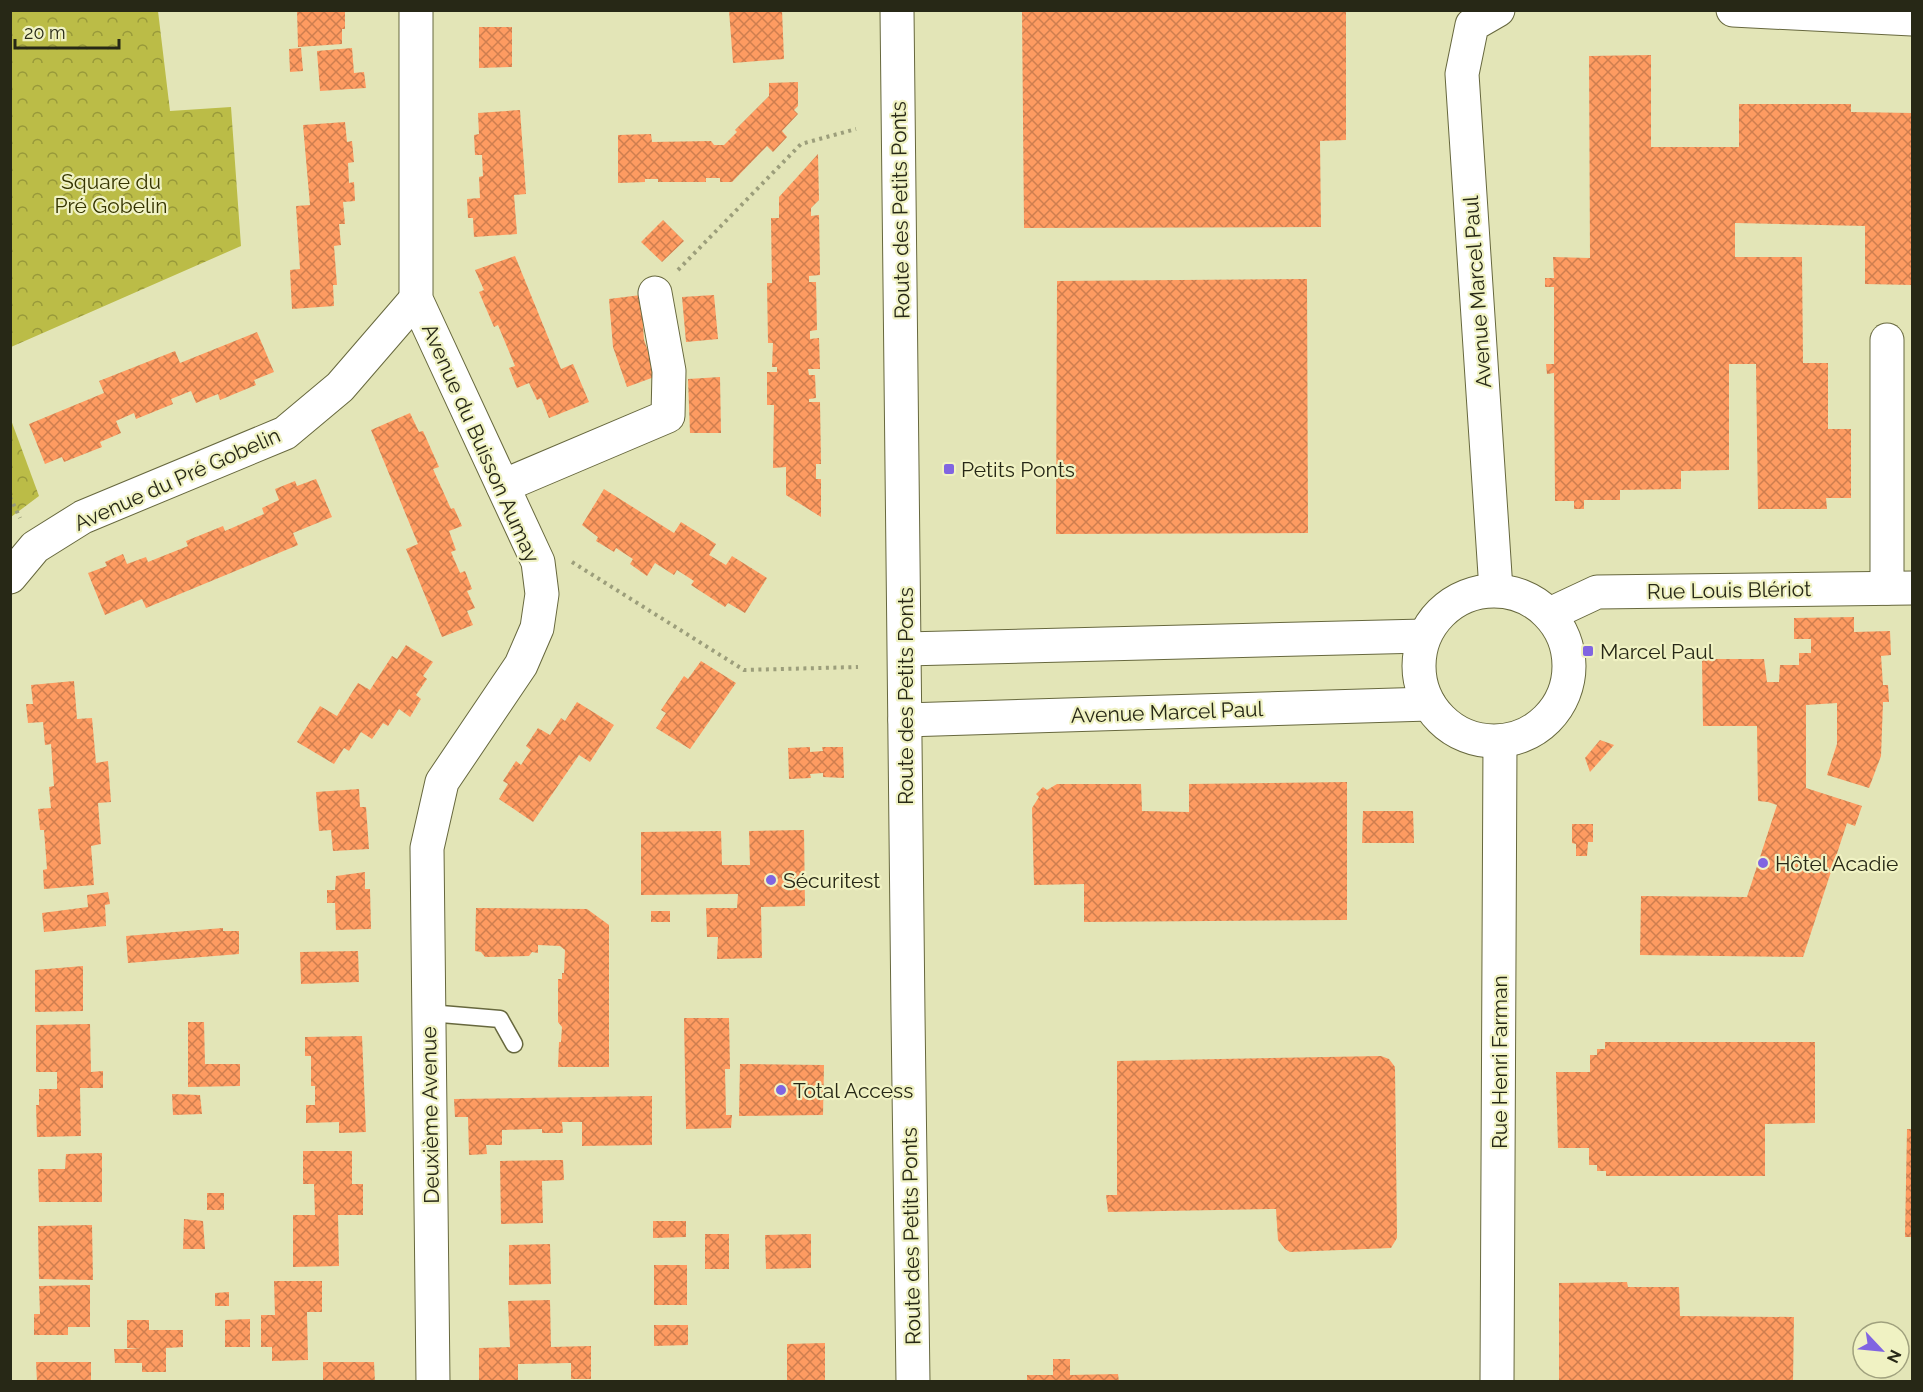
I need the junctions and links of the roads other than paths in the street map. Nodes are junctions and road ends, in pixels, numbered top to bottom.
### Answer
1 (417, 10) edge
2 (897, 10) edge
3 (1498, 10) edge
4 (1733, 10) edge
5 (1912, 19) edge
6 (655, 293) road end
7 (416, 299) junction
8 (1887, 340) dead end
9 (503, 486) junction
10 (10, 577) edge
11 (1900, 588) edge
12 (1496, 590) junction
13 (1551, 614) junction
14 (1424, 636) junction
15 (905, 650) junction
16 (1429, 704) junction
17 (905, 720) junction
18 (1500, 742) junction
19 (427, 848) joint
20 (429, 1013) junction
21 (514, 1044) dead end
22 (433, 1382) edge
23 (913, 1382) edge
24 (1497, 1382) edge

1 - 7 street, Avenue du Buisson Aumay
2 - 15 street, Route des Petits Ponts
3 - 12 street, Avenue Marcel Paul
4 - 5 street
6 - 9 street
7 - 9 street, Avenue du Buisson Aumay
7 - 10 street, Avenue du Pré Gobelin
8 - 11 street
9 - 19 street, Avenue du Buisson Aumay
11 - 13 street, Rue Louis Blériot
12 - 13 street
12 - 14 street
13 - 18 street
14 - 15 street
14 - 16 street
15 - 17 street, Route des Petits Ponts
16 - 17 street, Avenue Marcel Paul
16 - 18 street
17 - 23 street, Route des Petits Ponts
18 - 24 street, Rue Henri Farman
19 - 20 street, Deuxième Avenue
20 - 21 lane
20 - 22 street, Deuxième Avenue

